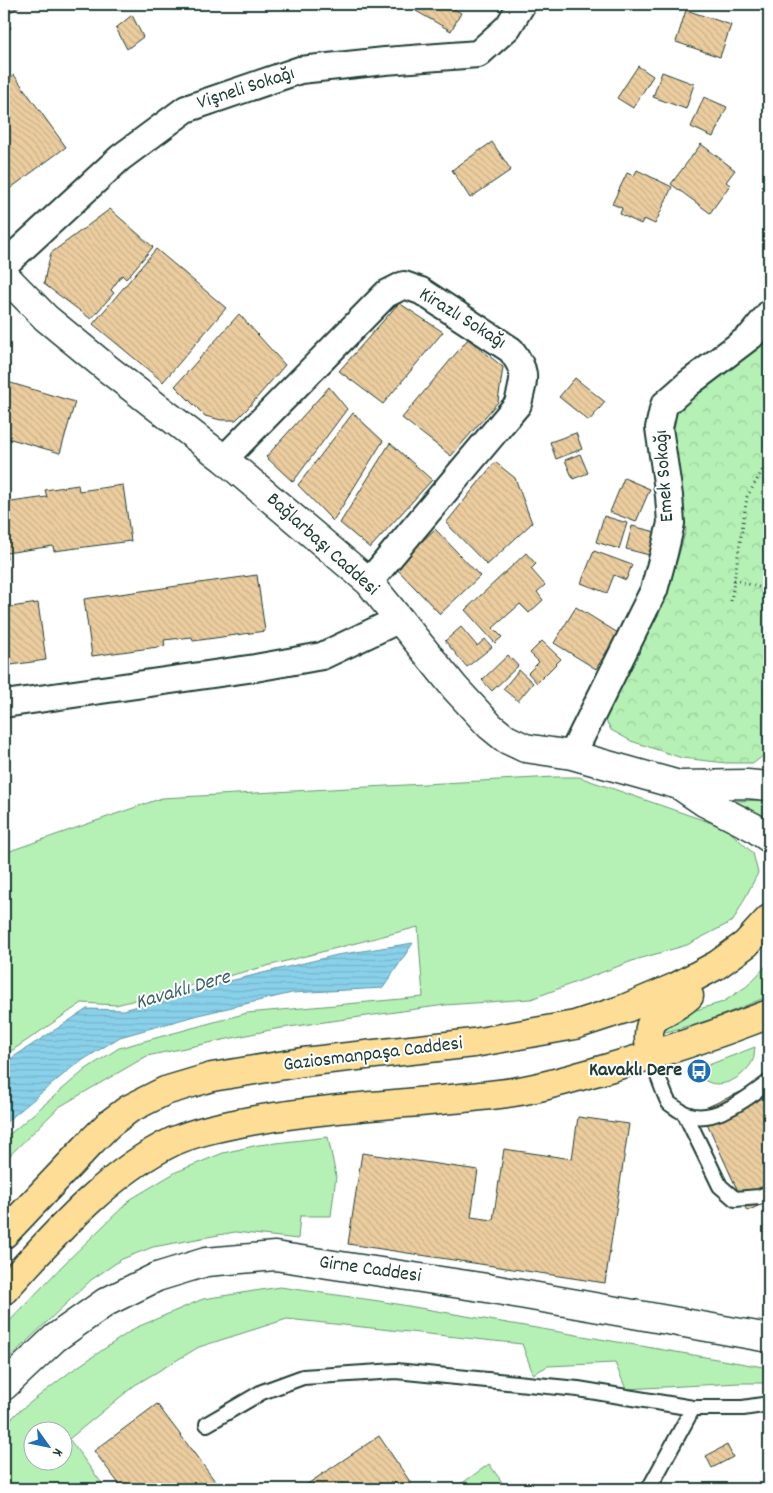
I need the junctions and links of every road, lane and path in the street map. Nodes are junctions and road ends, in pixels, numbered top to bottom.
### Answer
1 (522, 4) edge
2 (4, 265) edge
3 (4, 274) edge
4 (769, 314) edge
5 (224, 459) junction
6 (769, 459) edge
7 (734, 580) junction
8 (369, 582) junction
9 (769, 590) edge
10 (731, 601) dead end
11 (400, 619) junction
12 (4, 704) edge
13 (572, 755) junction
14 (762, 782) edge
15 (679, 785) junction
16 (769, 838) edge
17 (769, 919) edge
18 (717, 965) junction
19 (769, 1014) edge
20 (651, 1056) junction
21 (769, 1082) edge
22 (685, 1114) junction
23 (769, 1193) edge
24 (4, 1234) edge
25 (4, 1290) edge
26 (769, 1338) edge
27 (4, 1386) edge
28 (769, 1404) edge
29 (693, 1408) junction
30 (208, 1424) dead end
31 (650, 1489) edge

1 - 2 street, Vişneli Sokağı
3 - 5 street, Bağlarbaşı Caddesi
4 - 13 street, Emek Sokağı
5 - 8 street, Bağlarbaşı Caddesi
5 - 8 street, Kirazlı Sokağı
6 - 7 path
7 - 9 path
7 - 10 path
8 - 11 street, Bağlarbaşı Caddesi
11 - 12 street
11 - 13 street, Bağlarbaşı Caddesi
13 - 15 street, Bağlarbaşı Caddesi
14 - 15 street
15 - 16 street
17 - 18 main road, Gaziosmanpaşa Caddesi
18 - 20 main road
18 - 24 main road, Gaziosmanpaşa Caddesi
19 - 20 main road
20 - 22 lane
20 - 25 main road
21 - 22 lane
22 - 23 lane
26 - 27 street, Girne Caddesi
28 - 29 lane
29 - 30 lane
29 - 31 lane

